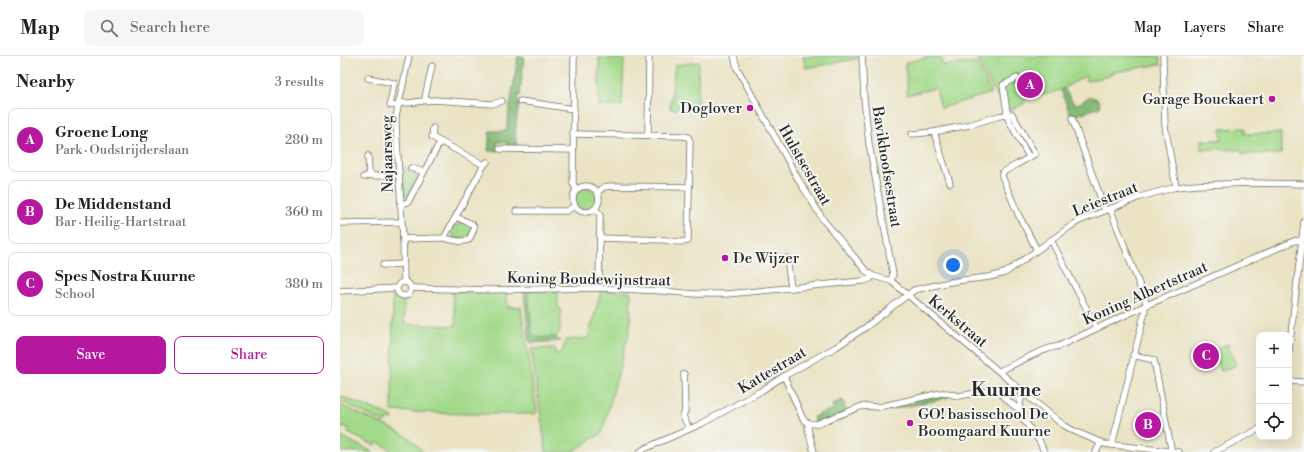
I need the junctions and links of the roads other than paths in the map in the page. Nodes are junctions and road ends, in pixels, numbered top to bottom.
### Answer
1 (409, 56) edge
2 (574, 56) edge
3 (649, 56) edge
4 (734, 56) edge
5 (862, 56) edge
6 (1163, 56) edge
7 (432, 66) dead end
8 (368, 78) dead end
9 (1017, 78) dead end
10 (426, 100) junction
11 (502, 101) dead end
12 (520, 101) dead end
13 (398, 104) junction
14 (574, 109) junction
15 (1006, 115) junction
16 (1072, 118) dead end
17 (433, 128) dead end
18 (934, 132) junction
19 (573, 134) junction
20 (648, 134) junction
21 (912, 134) dead end
22 (440, 142) junction
23 (500, 148) dead end
24 (573, 150) junction
25 (368, 156) dead end
26 (411, 168) dead end
27 (424, 172) junction
28 (371, 174) junction
29 (399, 175) junction
30 (364, 177) dead end
31 (950, 183) dead end
32 (1304, 184) edge
33 (689, 187) junction
34 (1176, 187) junction
35 (576, 190) junction
36 (598, 192) junction
37 (400, 205) junction
38 (574, 206) junction
39 (595, 209) junction
40 (1107, 209) junction
41 (516, 211) dead end
42 (456, 217) junction
43 (401, 222) junction
44 (1304, 222) edge
45 (341, 223) edge
46 (444, 238) junction
47 (600, 238) junction
48 (402, 239) junction
49 (1051, 240) junction
50 (1302, 240) junction
51 (1037, 250) junction
52 (787, 258) dead end
53 (403, 264) junction
54 (383, 265) dead end
55 (872, 276) junction
56 (891, 281) junction
57 (404, 282) junction
58 (397, 288) junction
59 (411, 288) junction
60 (598, 288) junction
61 (791, 288) junction
62 (340, 291) edge
63 (908, 294) junction
64 (1145, 306) junction
65 (1096, 328) junction
66 (1291, 332) edge
67 (1133, 355) junction
68 (999, 371) junction
69 (684, 374) dead end
70 (784, 376) junction
71 (1292, 381) edge
72 (1304, 382) edge
73 (1022, 394) junction
74 (1019, 409) junction
75 (808, 423) junction
76 (689, 429) junction
77 (1256, 431) edge
78 (1100, 442) junction
79 (1112, 445) junction
80 (647, 450) edge
81 (1170, 451) edge
82 (640, 452) edge
83 (814, 452) edge
84 (1044, 452) edge
85 (1096, 452) edge
86 (1179, 452) edge
87 (1214, 452) edge

1 - 13 street, Najaarsweg
2 - 14 street
3 - 20 street
4 - 55 street, Hulstsestraat
5 - 56 street, Bavikhoofsestraat
6 - 34 street
7 - 10 street
8 - 13 street
9 - 15 street
10 - 11 street
10 - 13 street
12 - 14 street
13 - 29 street, Najaarsweg
14 - 19 street
15 - 18 street
15 - 51 street
16 - 40 street
17 - 22 street
18 - 21 street
18 - 31 street
19 - 20 street
19 - 24 street
20 - 33 street
22 - 27 street, Najaarsweg
22 - 42 street
23 - 24 street
24 - 35 street
25 - 28 street
26 - 27 street, Najaarsweg
27 - 37 street, Najaarsweg
28 - 29 street
28 - 30 street
29 - 37 street, Najaarsweg
32 - 34 street, Leiestraat
33 - 36 street
33 - 47 street
34 - 40 street, Leiestraat
35 - 36 street
35 - 38 street
36 - 39 street
37 - 43 street, Najaarsweg
38 - 39 street
38 - 41 street
39 - 47 street
40 - 49 street, Leiestraat
40 - 64 street
42 - 46 street
42 - 46 street
43 - 45 street
43 - 48 street, Najaarsweg
44 - 50 street
46 - 48 street
47 - 60 street
48 - 53 street, Najaarsweg
49 - 51 street, Leiestraat
49 - 65 street
50 - 64 street, Koning Albertstraat
50 - 66 street
51 - 63 street, Leiestraat
52 - 61 street
53 - 54 street
53 - 57 street, Najaarsweg
55 - 56 street, Kerkstraat
55 - 61 street, Koning Boudewijnstraat
56 - 63 street, Kerkstraat
57 - 58 street
57 - 59 street
58 - 59 street
58 - 62 street
59 - 60 street, Koning Boudewijnstraat
60 - 61 street, Koning Boudewijnstraat
63 - 68 street, Kerkstraat
63 - 70 street, Kattestraat
64 - 65 street, Koning Albertstraat
64 - 67 street
65 - 68 street, Koning Albertstraat
67 - 79 street
67 - 81 street
68 - 73 street, Kerkstraat
69 - 76 street
70 - 75 street
70 - 76 street, Kattestraat
71 - 72 street
73 - 74 street
73 - 78 street, Kerkstraat
74 - 75 street
74 - 84 street
75 - 83 street
76 - 80 street, Kattestraat
77 - 87 street
78 - 79 street, Kerkstraat
78 - 85 street
79 - 81 street, Kerkstraat
80 - 82 street, Kattestraat
81 - 86 street, Kerkstraat

